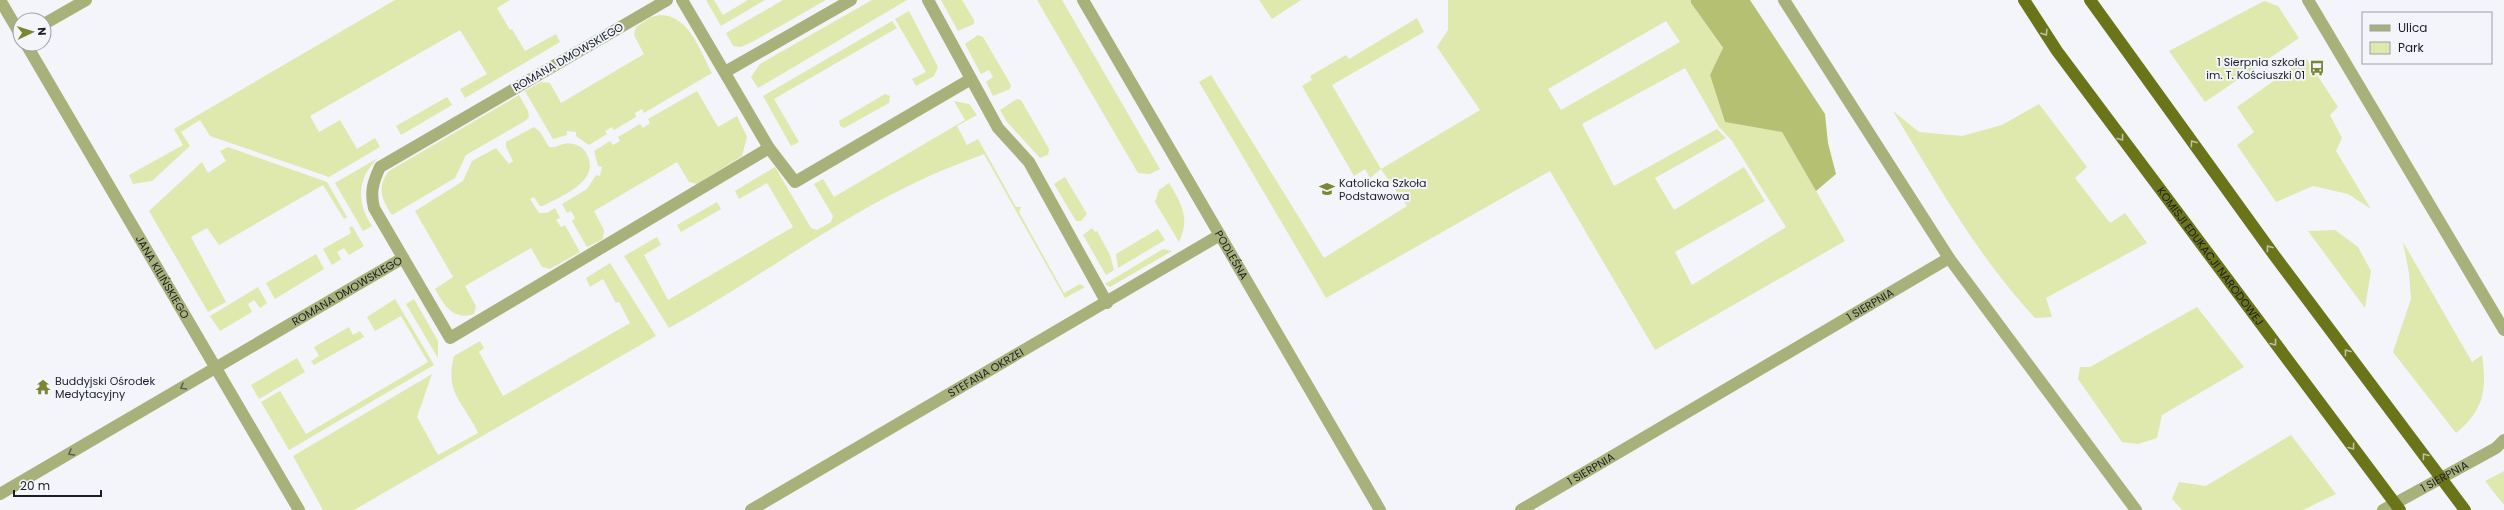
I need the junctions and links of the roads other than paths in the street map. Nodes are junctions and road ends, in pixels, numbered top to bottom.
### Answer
1 (0, 0) edge
2 (86, 0) edge
3 (667, 0) edge
4 (682, 0) edge
5 (851, 0) edge
6 (928, 0) edge
7 (1083, 0) edge
8 (1784, 0) edge
9 (2024, 0) edge
10 (2090, 0) edge
11 (2308, 0) edge
12 (52, 19) edge
13 (12, 20) edge
14 (31, 52) edge
15 (725, 72) junction
16 (971, 79) junction
17 (769, 148) junction
18 (1220, 235) junction
19 (403, 258) junction
20 (1949, 258) junction
21 (1107, 303) junction
22 (2504, 330) edge
23 (217, 368) junction
24 (2504, 440) edge
25 (0, 494) edge
26 (299, 510) edge
27 (751, 510) edge
28 (1380, 510) edge
29 (1521, 510) edge
30 (2136, 510) edge
31 (2383, 510) edge
32 (2400, 510) edge
33 (2466, 510) edge

1 - 13 street
2 - 12 street
3 - 19 street, ROMANA DMOWSKIEGO
4 - 15 street
5 - 15 street
6 - 16 street
7 - 18 street, PODLEŚNA
8 - 20 street
9 -> 32 main road, KOMISJI EDUKACJI NARODOWEJ, bridge
33 -> 10 main road, bridge
11 - 22 street
14 - 23 street, JANA KILIŃSKIEGO
15 - 17 street
16 - 17 street
16 - 21 street
17 - 19 street
18 - 21 street, STEFANA OKRZEI
18 - 28 street, PODLEŚNA
19 - 23 street, ROMANA DMOWSKIEGO
20 - 29 street, 1 SIERPNIA
20 - 30 street
21 - 27 street, STEFANA OKRZEI
23 -> 25 street, ROMANA DMOWSKIEGO
23 - 26 street, JANA KILIŃSKIEGO
24 - 31 street, 1 SIERPNIA

